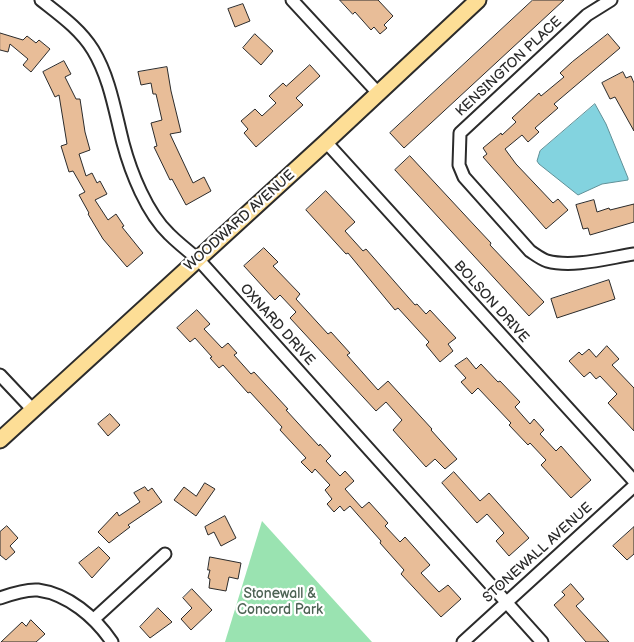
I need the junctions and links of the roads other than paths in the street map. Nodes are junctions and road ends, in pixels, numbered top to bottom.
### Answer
1 (41, 0) edge
2 (292, 0) edge
3 (478, 0) edge
4 (611, 0) edge
5 (378, 93) junction
6 (326, 142) junction
7 (634, 254) edge
8 (198, 259) junction
9 (0, 375) edge
10 (33, 410) junction
11 (0, 440) edge
12 (634, 481) edge
13 (634, 486) edge
14 (165, 554) dead end
15 (0, 598) edge
16 (506, 602) junction
17 (94, 619) junction
18 (112, 642) edge
19 (463, 642) edge
20 (542, 642) edge

1 - 8 street, OXNARD DRIVE
2 - 5 street
3 - 5 main road, WOODWARD AVENUE
4 - 7 street, KENSINGTON PLACE
5 - 6 main road, WOODWARD AVENUE
6 - 8 main road, WOODWARD AVENUE
6 - 12 street, BOLSON DRIVE
8 - 10 main road, WOODWARD AVENUE
8 - 16 street, OXNARD DRIVE
9 - 10 street
10 - 11 main road, WOODWARD AVENUE
13 - 16 street, STONEWALL AVENUE
14 - 17 street
15 - 17 street
16 - 19 street, STONEWALL AVENUE
16 - 20 street, OXNARD DRIVE
17 - 18 street

